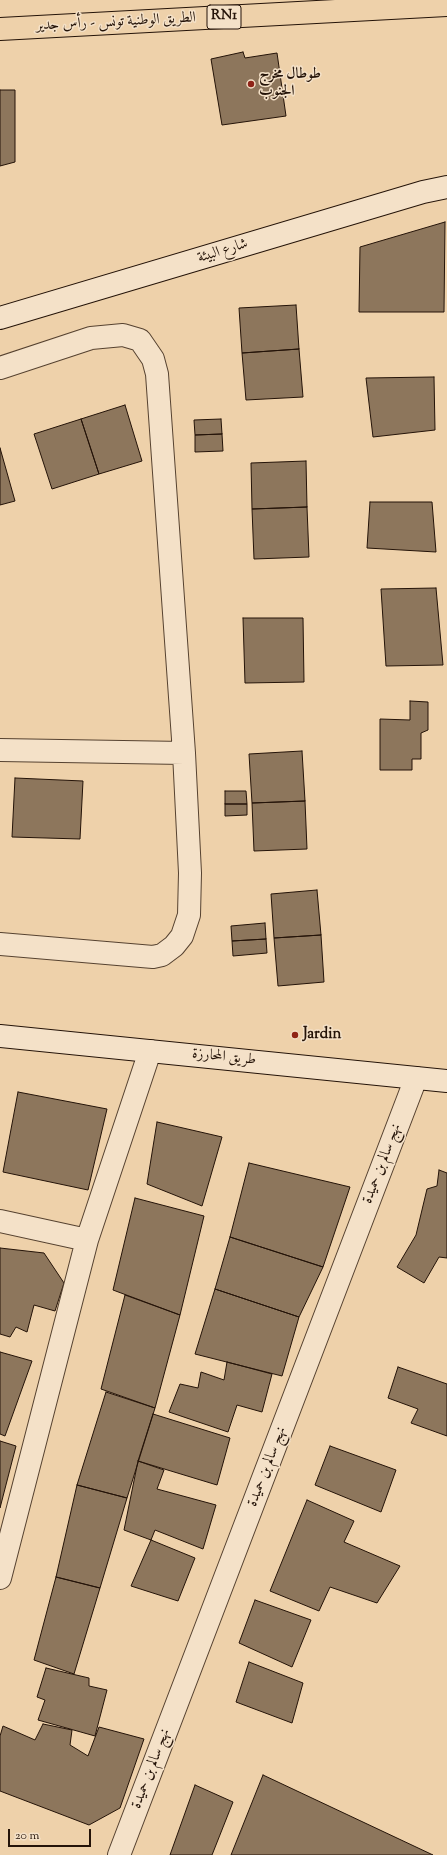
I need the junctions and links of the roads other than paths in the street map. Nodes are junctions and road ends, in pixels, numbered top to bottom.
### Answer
1 (447, 5) edge
2 (0, 29) edge
3 (447, 187) edge
4 (0, 318) edge
5 (0, 368) edge
6 (0, 750) edge
7 (184, 753) junction
8 (0, 944) edge
9 (0, 1036) edge
10 (150, 1051) junction
11 (416, 1078) junction
12 (447, 1082) edge
13 (0, 1221) edge
14 (87, 1240) junction
15 (0, 1578) edge
16 (119, 1855) edge

1 - 2 main road, الطريق الوطنية تونس - رأس جدير / RN1
3 - 4 street, شارع البيئة
5 - 7 street
6 - 7 street
7 - 8 street
9 - 10 street, طريق المحارزة
10 - 11 street, طريق المحارزة
10 - 14 street
11 - 12 street, طريق المحارزة
11 - 16 street, نهج سالم بن حميدة
13 - 14 street
14 - 15 street

